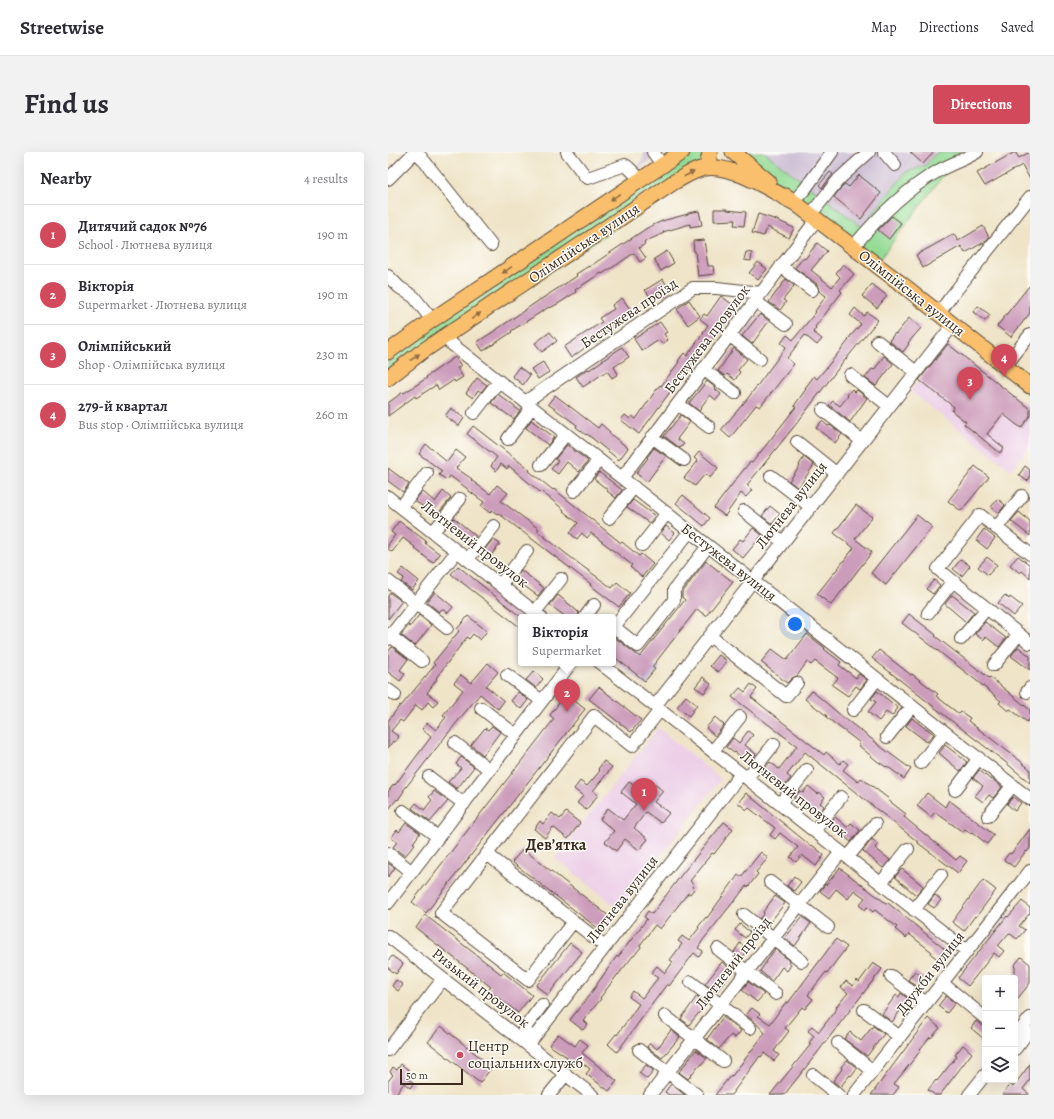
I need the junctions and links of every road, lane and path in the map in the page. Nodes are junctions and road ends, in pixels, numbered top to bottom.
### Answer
1 (416, 152) edge
2 (567, 152) edge
3 (653, 152) edge
4 (682, 152) edge
5 (710, 152) edge
6 (733, 152) edge
7 (869, 152) edge
8 (884, 152) edge
9 (977, 152) edge
10 (826, 154) edge
11 (662, 165) junction
12 (895, 165) dead end
13 (707, 168) junction
14 (388, 179) edge
15 (641, 180) junction
16 (674, 182) junction
17 (1030, 197) edge
18 (793, 202) junction
19 (814, 216) junction
20 (491, 245) dead end
21 (854, 246) junction
22 (781, 266) junction
23 (388, 276) edge
24 (812, 290) dead end
25 (758, 297) junction
26 (939, 313) junction
27 (432, 320) junction
28 (786, 324) dead end
29 (953, 325) junction
30 (729, 335) junction
31 (1030, 335) edge
32 (444, 338) junction
33 (877, 341) dead end
34 (388, 352) edge
35 (760, 359) dead end
36 (1005, 366) junction
37 (703, 369) junction
38 (916, 372) junction
39 (850, 375) dead end
40 (388, 378) edge
41 (499, 381) junction
42 (1030, 386) edge
43 (735, 393) dead end
44 (678, 404) junction
45 (529, 405) junction
46 (889, 406) junction
47 (823, 410) dead end
48 (474, 413) dead end
49 (709, 427) dead end
50 (566, 434) junction
51 (652, 437) junction
52 (508, 439) dead end
53 (862, 441) junction
54 (797, 442) dead end
55 (599, 460) junction
56 (684, 460) dead end
57 (542, 466) dead end
58 (427, 473) dead end
59 (837, 474) junction
60 (771, 476) dead end
61 (622, 478) junction
62 (634, 487) junction
63 (574, 491) dead end
64 (1022, 496) dead end
65 (388, 497) edge
66 (460, 499) dead end
67 (401, 507) junction
68 (811, 507) junction
69 (744, 511) dead end
70 (667, 513) junction
71 (609, 518) dead end
72 (494, 526) dead end
73 (996, 528) junction
74 (690, 531) junction
75 (433, 532) junction
76 (783, 542) junction
77 (642, 545) dead end
78 (708, 546) junction
79 (457, 551) junction
80 (527, 551) dead end
81 (1030, 554) edge
82 (468, 559) junction
83 (561, 579) dead end
84 (388, 581) edge
85 (753, 581) junction
86 (953, 581) junction
87 (500, 585) junction
88 (416, 603) junction
89 (594, 605) dead end
90 (986, 608) junction
91 (928, 613) dead end
92 (537, 614) edge
93 (539, 614) edge
94 (587, 614) edge
95 (616, 624) edge
96 (447, 628) dead end
97 (616, 630) edge
98 (1019, 634) junction
99 (389, 636) edge
100 (710, 636) junction
101 (961, 639) dead end
102 (1030, 643) edge
103 (422, 660) dead end
104 (994, 665) dead end
105 (569, 666) edge
106 (604, 666) edge
107 (507, 675) dead end
108 (878, 679) junction
109 (797, 684) dead end
110 (542, 701) junction
111 (912, 706) junction
112 (481, 708) dead end
113 (657, 708) junction
114 (853, 710) dead end
115 (740, 717) dead end
116 (945, 732) junction
117 (516, 735) junction
118 (887, 737) dead end
119 (455, 743) dead end
120 (774, 744) dead end
121 (713, 751) junction
122 (979, 758) junction
123 (921, 763) dead end
124 (490, 770) junction
125 (807, 770) dead end
126 (744, 776) junction
127 (429, 777) dead end
128 (1013, 785) junction
129 (955, 790) dead end
130 (841, 797) dead end
131 (1030, 799) edge
132 (464, 804) junction
133 (780, 804) junction
134 (403, 810) dead end
135 (988, 816) dead end
136 (874, 824) dead end
137 (814, 831) junction
138 (438, 837) junction
139 (908, 849) dead end
140 (388, 853) edge
141 (486, 854) junction
142 (844, 855) junction
143 (1030, 871) edge
144 (412, 872) junction
145 (941, 875) dead end
146 (770, 882) dead end
147 (881, 883) junction
148 (388, 903) edge
149 (799, 904) junction
150 (914, 910) junction
151 (744, 915) dead end
152 (574, 922) junction
153 (828, 927) dead end
154 (773, 938) junction
155 (390, 943) edge
156 (605, 946) junction
157 (718, 949) dead end
158 (967, 951) junction
159 (802, 961) dead end
160 (747, 972) junction
161 (891, 976) dead end
162 (443, 979) junction
163 (691, 982) dead end
164 (942, 983) junction
165 (776, 994) dead end
166 (926, 1003) junction
167 (542, 1005) dead end
168 (721, 1005) junction
169 (864, 1010) dead end
170 (665, 1016) dead end
171 (982, 1016) edge
172 (1030, 1018) edge
173 (750, 1028) dead end
174 (1030, 1030) edge
175 (900, 1037) junction
176 (695, 1038) junction
177 (1018, 1039) edge
178 (1018, 1041) edge
179 (530, 1042) junction
180 (838, 1043) dead end
181 (388, 1050) edge
182 (639, 1050) dead end
183 (723, 1061) dead end
184 (873, 1071) junction
185 (668, 1072) junction
186 (566, 1074) junction
187 (813, 1076) dead end
188 (982, 1079) edge
189 (988, 1083) edge
190 (549, 1095) edge
191 (592, 1095) edge
192 (650, 1095) edge
193 (697, 1095) edge
194 (838, 1095) edge
195 (854, 1095) edge
196 (969, 1095) edge
197 (979, 1095) edge

1 - 14 street
1 - 20 street
2 - 15 street
3 - 11 street
4 - 11 main road, Олімпійська вулиця
5 - 13 main road
6 - 18 main road, Олімпійська вулиця
7 - 19 street, Бестужева провулок
8 - 12 street
9 - 21 street
10 - 18 street
11 - 15 main road, Олімпійська вулиця
11 - 16 main road
16 -> 13 main road, Олімпійська вулиця
13 - 18 main road, Олімпійська вулиця
15 -> 27 main road, Олімпійська вулиця
32 -> 16 main road, Олімпійська вулиця
17 - 26 street
18 - 19 main road, Олімпійська вулиця
19 - 21 main road, Олімпійська вулиця
19 - 22 street, Бестужева провулок
21 - 26 main road, Олімпійська вулиця
22 - 24 street
22 - 25 street, Бестужева провулок
23 - 27 street
25 - 28 street
25 - 30 street, Бестужева провулок
25 - 45 street, Бестужева проїзд
26 - 29 main road, Олімпійська вулиця
27 - 32 main road, Бестужева вулиця
27 - 34 main road, Олімпійська вулиця
29 - 36 main road, Олімпійська вулиця
29 - 38 street, Лютнева вулиця
30 - 35 street
30 - 37 street, Бестужева провулок
31 - 36 street
40 -> 32 main road, Олімпійська вулиця
32 - 41 street, Бестужева вулиця
33 - 38 street
36 - 42 main road, Олімпійська вулиця
37 - 43 street
37 - 44 street, Бестужева провулок
38 - 46 street, Лютнева вулиця
39 - 46 street
41 - 45 street, Бестужева вулиця
41 - 48 street
44 - 49 street
44 - 51 street, Бестужева провулок
45 - 50 street, Бестужева вулиця
45 - 52 street, Бестужева проїзд
46 - 53 street, Лютнева вулиця
47 - 53 street
50 - 55 street, Бестужева вулиця
50 - 57 street
51 - 56 street
51 - 61 street, Бестужева провулок
53 - 59 street, Лютнева вулиця
54 - 59 street
55 - 61 street, Бестужева вулиця
55 - 63 street
58 - 67 street
59 - 68 street, Лютнева вулиця
60 - 68 street
61 - 62 street, Бестужева вулиця
62 - 70 street, Бестужева вулиця
62 - 71 street
64 - 73 street
65 - 67 street, Лютневий провулок
66 - 75 street
67 - 75 street, Лютневий провулок
68 - 76 street, Лютнева вулиця
69 - 76 street
70 - 74 street, Бестужева вулиця
70 - 77 street
72 - 82 street
73 - 81 street
73 - 86 street
74 - 78 street, Бестужева вулиця
74 - 95 street
75 - 79 street, Лютневий провулок
76 - 85 street, Лютнева вулиця
78 - 85 street, Бестужева вулиця
78 - 97 street
79 - 82 street, Лютневий провулок
79 - 88 street
80 - 87 street
82 - 87 street, Лютневий провулок
83 - 93 street
84 - 88 street
85 - 100 street, Лютнева вулиця
85 - 108 street, Бестужева вулиця
86 - 90 street
86 - 91 street
87 - 92 street, Лютневий провулок
88 - 96 street
88 - 99 street
89 - 94 street
90 - 98 street
90 - 101 street
98 - 102 street
98 - 104 street
99 - 103 street
100 - 109 street
100 - 113 street, Лютнева вулиця
105 - 110 street
106 - 113 street, Лютневий провулок
107 - 110 street
108 - 111 street, Бестужева вулиця
108 - 114 street
110 - 117 street
111 - 116 street, Бестужева вулиця
111 - 118 street
112 - 117 street
113 - 121 street, Лютневий провулок
113 - 141 street, Лютнева вулиця
115 - 121 street
116 - 122 street, Бестужева вулиця
116 - 123 street
117 - 124 street
119 - 124 street
120 - 126 street, Лютнева вулиця
121 - 126 street, Лютневий провулок
122 - 128 street, Бестужева вулиця
122 - 129 street
124 - 132 street
125 - 133 street
126 - 133 street, Лютневий провулок
126 - 156 street, Лютнева вулиця
127 - 132 street
128 - 131 street, Бестужева вулиця
128 - 135 street
130 - 137 street
132 - 138 street
133 - 137 street, Лютневий провулок
134 - 138 street
136 - 142 street, Лютневий проїзд
137 - 142 street, Лютневий провулок
138 - 144 street
139 - 147 street
140 - 144 street
141 - 152 street
141 - 152 street
142 - 147 street, Лютневий провулок
142 - 149 street, Лютневий проїзд
143 - 158 street, Дружби вулиця
144 - 148 street
145 - 150 street
146 - 149 street
147 - 150 street, Лютневий провулок
149 - 153 street
149 - 154 street, Лютневий проїзд
150 - 158 street, Лютневий провулок
151 - 154 street
152 - 156 street
154 - 159 street
154 - 160 street, Лютневий проїзд
155 - 162 street, Ризький провулок
156 - 179 street, Лютнева вулиця
157 - 160 street
158 - 164 street, Дружби вулиця
160 - 165 street
160 - 168 street, Лютневий проїзд
161 - 166 street
162 - 179 street, Ризький провулок
162 - 181 street
163 - 168 street
164 - 166 street, Дружби вулиця
164 - 171 street
166 - 175 street, Дружби вулиця
167 - 179 street
168 - 173 street
168 - 176 street, Лютневий проїзд
169 - 175 street
170 - 176 street
172 - 177 street
174 - 178 street
175 - 184 street, Дружби вулиця
176 - 183 street
176 - 185 street, Лютневий проїзд
179 - 186 street, Ризький провулок
180 - 184 street
182 - 185 street
184 - 195 street, Дружби вулиця
185 - 192 street, Лютневий проїзд
185 - 193 street
186 - 190 street
186 - 191 street, Ризький провулок
187 - 194 street
188 - 196 street
189 - 197 street

